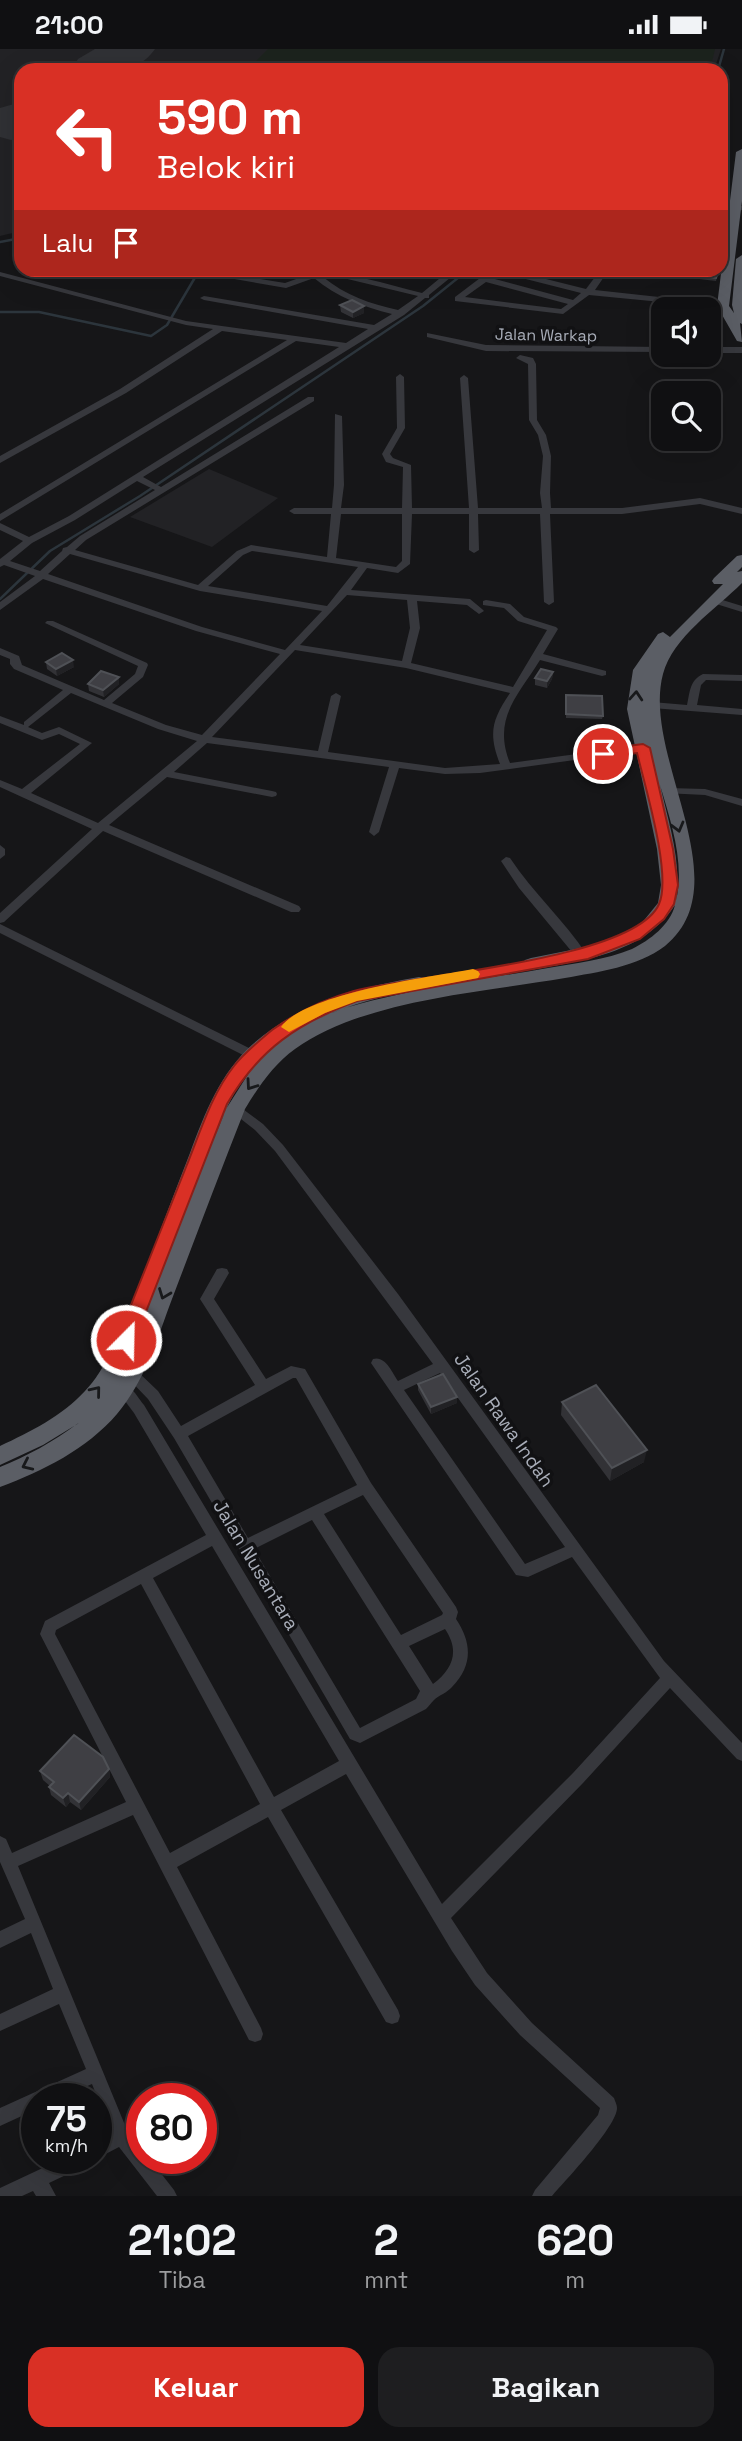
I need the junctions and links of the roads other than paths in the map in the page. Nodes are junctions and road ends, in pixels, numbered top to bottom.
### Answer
1 (742, 152) edge
2 (738, 209) edge
3 (742, 259) edge
4 (0, 274) edge
5 (728, 274) edge
6 (234, 277) edge
7 (303, 277) edge
8 (319, 277) edge
9 (354, 277) edge
10 (448, 277) edge
11 (488, 277) edge
12 (526, 277) edge
13 (599, 277) edge
14 (727, 277) edge
15 (485, 279) junction
16 (587, 292) junction
17 (426, 296) junction
18 (204, 298) dead end
19 (575, 303) junction
20 (723, 306) junction
21 (401, 313) junction
22 (220, 328) junction
23 (376, 328) junction
24 (740, 328) edge
25 (430, 335) dead end
26 (295, 339) junction
27 (347, 346) junction
28 (721, 350) edge
29 (742, 350) edge
30 (651, 351) edge
31 (520, 358) dead end
32 (400, 377) dead end
33 (464, 379) dead end
34 (311, 399) dead end
35 (338, 415) dead end
36 (0, 460) edge
37 (139, 479) junction
38 (159, 489) junction
39 (473, 510) junction
40 (294, 511) dead end
41 (334, 511) junction
42 (407, 511) junction
43 (742, 511) edge
44 (546, 512) junction
45 (0, 518) edge
46 (0, 526) edge
47 (29, 541) junction
48 (66, 550) junction
49 (474, 550) dead end
50 (742, 559) edge
51 (331, 561) junction
52 (4, 564) edge
53 (364, 566) junction
54 (36, 573) junction
55 (742, 575) edge
56 (200, 588) junction
57 (345, 592) junction
58 (412, 599) junction
59 (716, 601) junction
60 (549, 602) dead end
61 (0, 607) edge
62 (482, 607) joint
63 (330, 609) junction
64 (742, 609) edge
65 (50, 623) dead end
66 (290, 650) junction
67 (0, 651) edge
68 (537, 656) junction
69 (406, 664) junction
70 (602, 673) dead end
71 (742, 678) edge
72 (70, 689) junction
73 (516, 691) junction
74 (336, 696) dead end
75 (105, 704) junction
76 (652, 705) junction
77 (692, 707) junction
78 (742, 712) edge
79 (0, 719) edge
80 (28, 724) dead end
81 (204, 739) junction
82 (651, 747) junction
83 (322, 754) junction
84 (395, 765) junction
85 (507, 767) junction
86 (167, 774) junction
87 (0, 783) edge
88 (668, 791) junction
89 (23, 794) junction
90 (272, 794) dead end
91 (742, 803) edge
92 (101, 827) junction
93 (374, 832) dead end
94 (0, 849) edge
95 (0, 855) edge
96 (506, 861) dead end
97 (295, 909) dead end
98 (0, 919) edge
99 (0, 928) edge
100 (581, 955) junction
101 (253, 1055) junction
102 (236, 1109) junction
103 (222, 1273) dead end
104 (378, 1363) dead end
105 (442, 1366) junction
106 (127, 1382) junction
107 (263, 1387) junction
108 (398, 1387) junction
109 (179, 1434) junction
110 (0, 1456) edge
111 (0, 1477) edge
112 (366, 1487) junction
113 (315, 1512) junction
114 (215, 1537) junction
115 (245, 1546) junction
116 (573, 1550) junction
117 (145, 1577) junction
118 (448, 1620) junction
119 (398, 1644) junction
120 (669, 1679) junction
121 (427, 1696) junction
122 (742, 1754) edge
123 (349, 1764) junction
124 (136, 1805) junction
125 (272, 1806) junction
126 (3, 1851) edge
127 (166, 1864) junction
128 (442, 1916) junction
129 (35, 1923) junction
130 (0, 1940) edge
131 (63, 1993) junction
132 (392, 2016) dead end
133 (0, 2023) edge
134 (255, 2034) dead end
135 (95, 2074) junction
136 (75, 2083) edge
137 (21, 2107) edge
138 (0, 2117) edge
139 (121, 2136) junction
140 (112, 2141) edge
141 (61, 2174) edge
142 (41, 2189) edge
143 (3, 2196) edge
144 (168, 2196) edge
145 (541, 2196) edge

1 - 2 highway
2 - 5 highway
3 - 24 highway
4 - 22 street
6 - 7 street
8 - 21 street
9 - 17 street
10 - 17 street
11 - 15 street
12 - 16 street
13 - 16 street
14 - 20 highway
15 - 19 street
15 - 19 street
16 - 19 street
16 - 20 street
17 - 21 street
18 - 23 street
20 - 24 highway
21 - 23 street
22 - 26 street
22 - 36 street
23 - 27 street
25 - 30 street, Jalan Warkap
26 - 27 street
26 - 45 street
27 - 37 street
28 - 29 street
31 - 44 street
32 - 42 street
33 - 39 street
34 - 38 street
35 - 41 street
37 - 38 street
37 - 47 street
38 - 48 street
39 - 42 street
39 - 44 street
39 - 49 street
40 - 41 street
41 - 42 street
41 - 51 street
42 - 53 street
43 - 44 street
44 - 60 street
46 - 47 street
47 - 52 street
48 - 54 street
48 - 56 street
82 -> 50 highway
51 - 53 street
51 - 56 street
52 - 54 street
53 - 57 street
54 - 61 street
54 - 66 street
55 - 59 highway
56 - 63 street
57 - 58 street
57 - 63 street
58 - 62 street
58 - 69 street
59 - 64 street
59 - 76 highway
62 - 68 street
63 - 66 street
65 - 75 street
66 - 69 street
66 - 81 street
67 - 72 street
68 - 70 street
68 - 73 street
69 - 73 street
71 - 77 street
72 - 75 street
72 - 80 street
73 - 85 street
74 - 83 street
75 - 81 street
76 - 77 street
76 - 82 highway
77 - 78 street
79 - 89 street
81 - 83 street
81 - 86 street
82 - 85 street
82 - 88 highway
82 - 100 highway
83 - 84 street
84 - 85 street
84 - 93 street
86 - 90 street
86 - 92 street
87 - 89 street
88 - 91 street
88 -> 102 highway
89 - 92 street
92 - 97 street
92 - 98 street
94 - 95 street
96 - 100 street
99 - 101 street
100 - 101 highway
110 -> 101 highway
102 - 105 street, Jalan Rawa Indah
102 -> 106 highway
103 - 107 street
104 - 108 street
105 - 108 street
105 - 116 street, Jalan Rawa Indah
106 - 109 street
106 -> 111 highway
106 - 114 street, Jalan Nusantara
107 - 109 street
107 - 112 street
108 - 116 street
109 - 115 street
112 - 113 street
112 - 118 street
113 - 115 street
113 - 119 street
114 - 117 street
114 - 123 street, Jalan Nusantara
115 - 121 street
116 - 120 street, Jalan Rawa Indah
117 - 124 street
117 - 125 street
118 - 119 street
118 - 121 street
119 - 121 street
120 - 122 street, Jalan Rawa Indah
120 - 128 street
123 - 125 street
123 - 128 street, Jalan Nusantara
124 - 126 street
124 - 127 street
125 - 127 street
125 - 132 street
126 - 129 street
127 - 134 street
128 - 145 street, Jalan Nusantara
129 - 130 street
129 - 131 street
131 - 133 street
131 - 135 street
135 - 136 street
135 - 139 street
137 - 138 street
139 - 140 street
139 - 144 street
141 - 142 street
142 - 143 street

